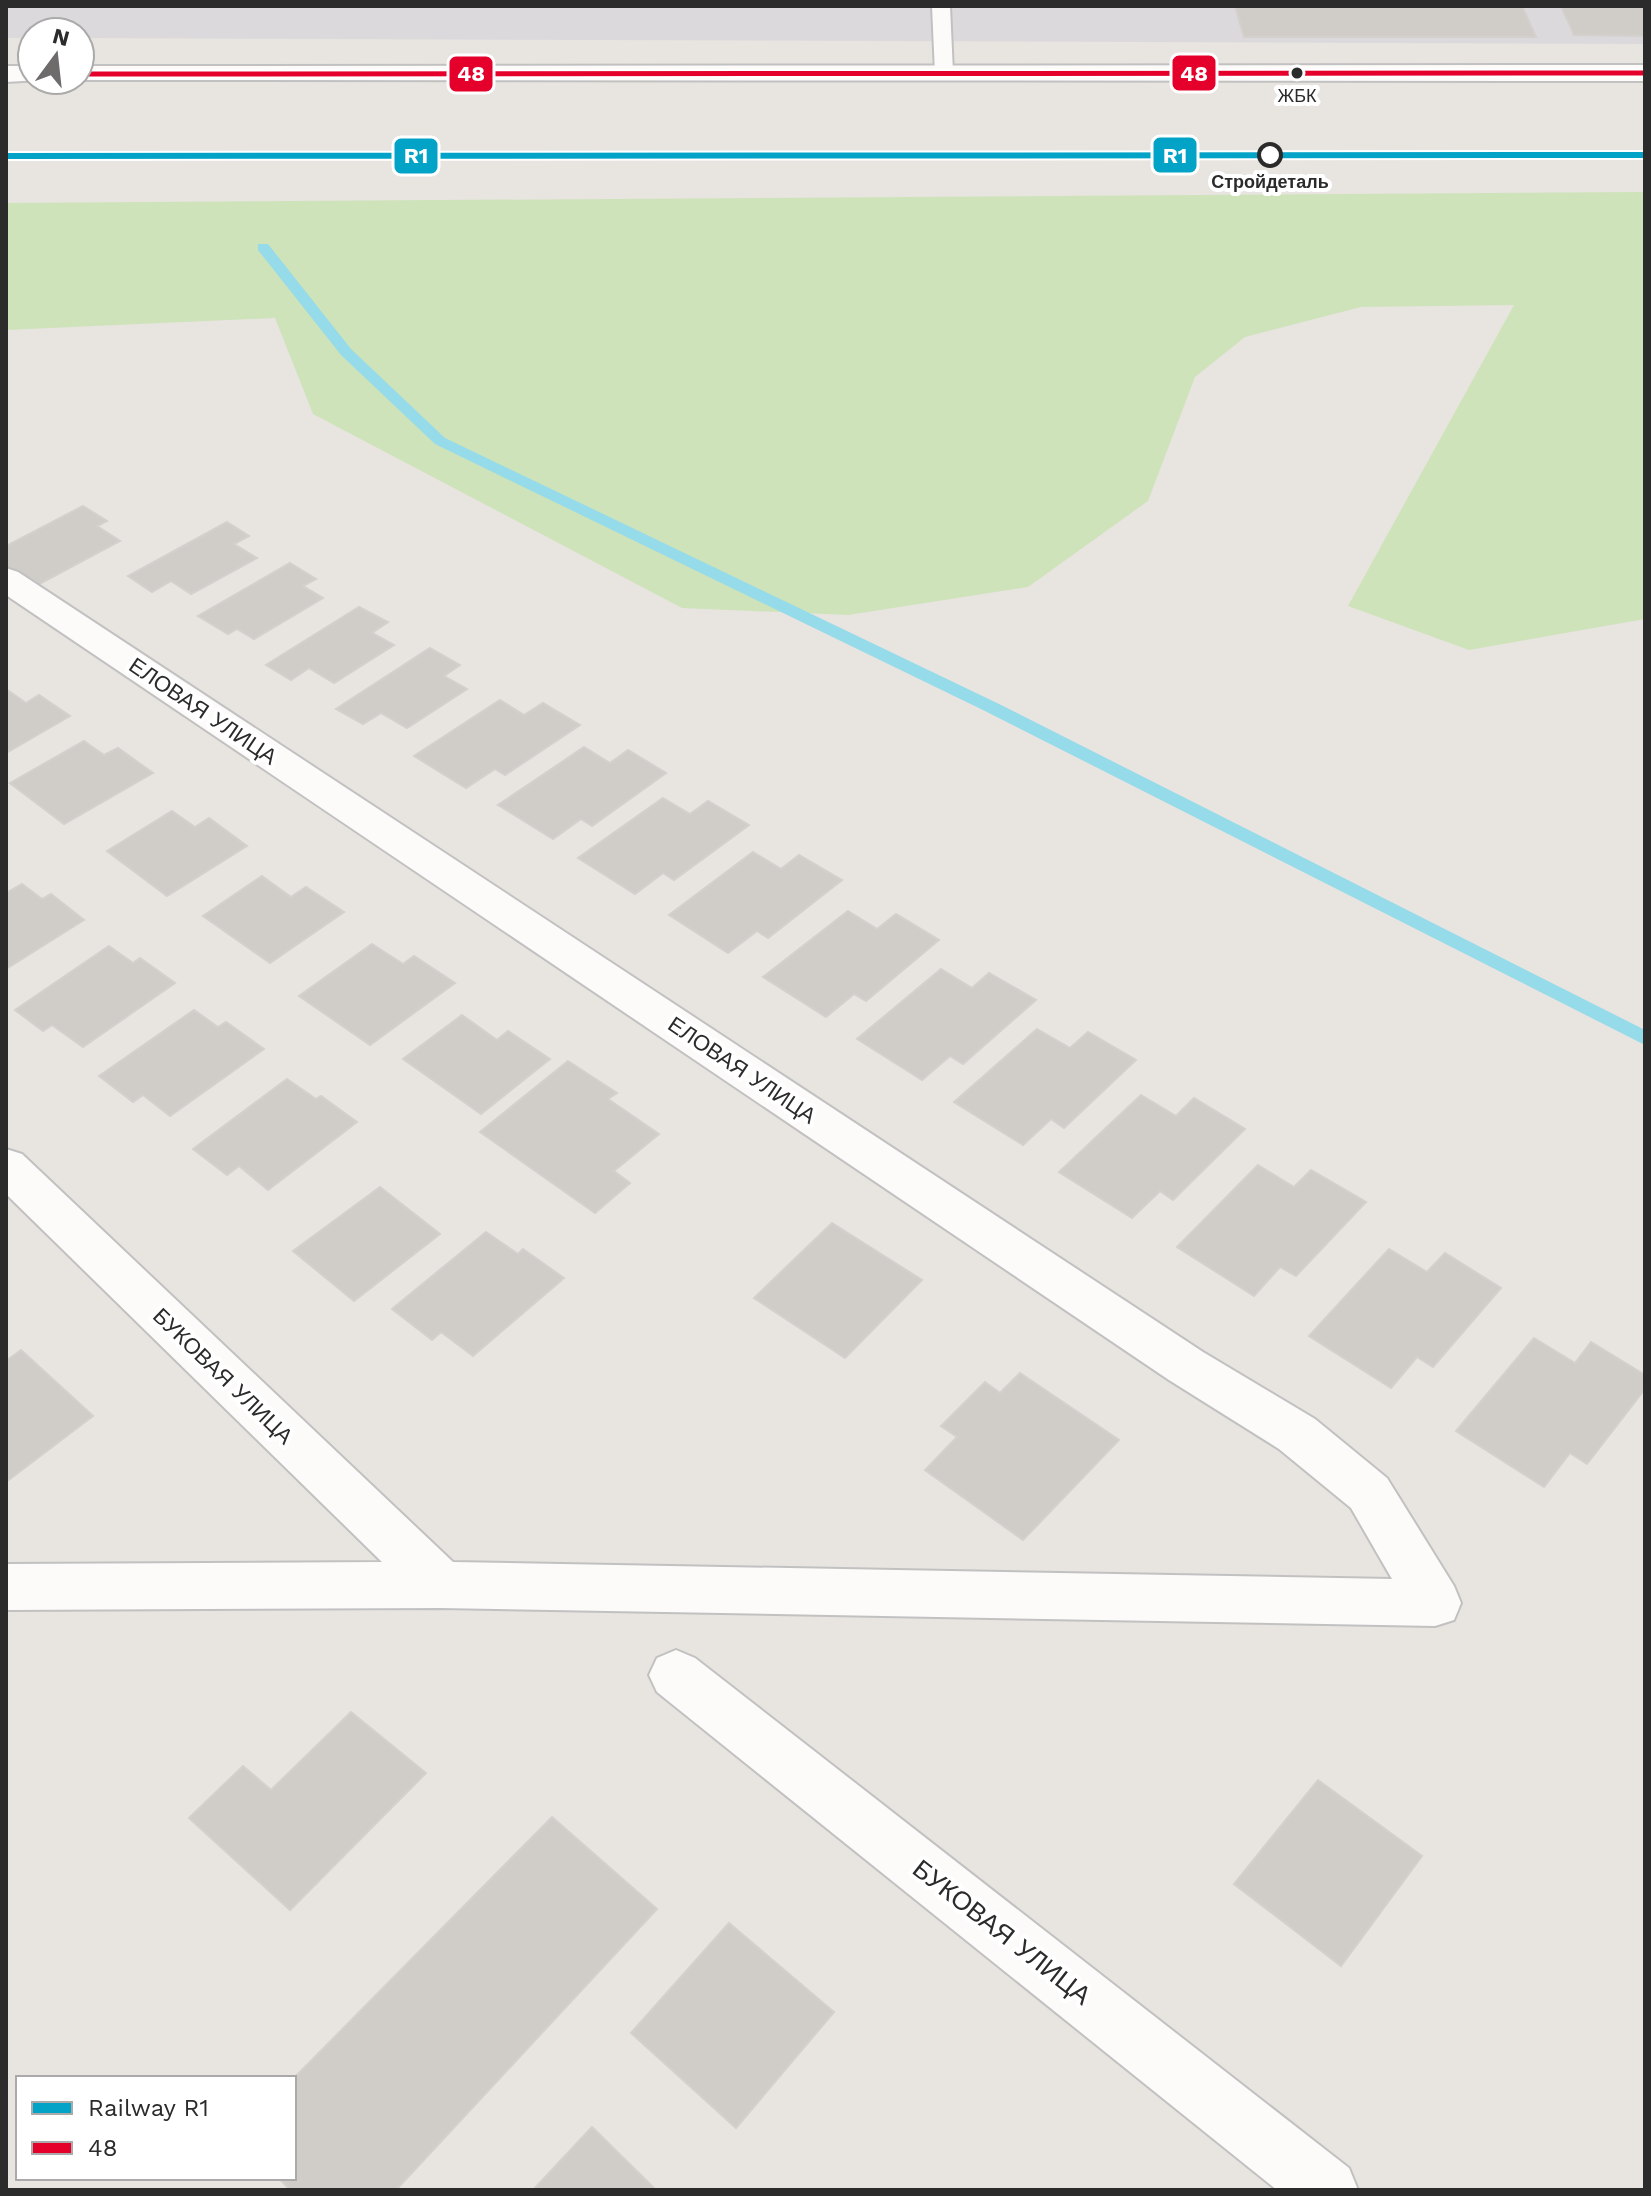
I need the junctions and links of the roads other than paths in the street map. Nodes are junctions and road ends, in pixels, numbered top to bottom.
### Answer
1 (941, 6) edge
2 (944, 73) junction
3 (1645, 73) edge
4 (96, 74) edge
5 (6, 579) edge
6 (6, 1166) edge
7 (441, 1585) junction
8 (6, 1587) edge
9 (676, 1675) dead end
10 (1327, 2190) edge

1 - 2 lane
2 - 3 street
2 - 4 street
5 - 7 street, ЕЛОВАЯ УЛИЦА
6 - 7 street, БУКОВАЯ УЛИЦА
7 - 8 street
9 - 10 street, БУКОВАЯ УЛИЦА

